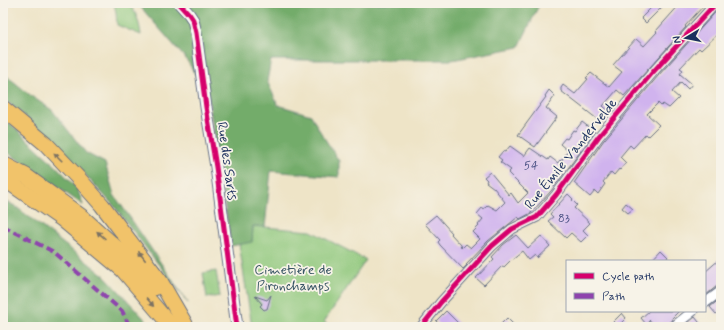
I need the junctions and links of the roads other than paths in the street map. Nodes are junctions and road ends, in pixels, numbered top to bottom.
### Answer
1 (179, 3) edge
2 (716, 3) edge
3 (3, 108) edge
4 (3, 164) edge
5 (3, 178) edge
6 (3, 189) edge
7 (62, 219) junction
8 (721, 291) edge
9 (706, 302) edge
10 (692, 312) edge
11 (181, 326) edge
12 (237, 327) edge
13 (421, 327) edge
14 (672, 327) edge

1 - 12 street, Rue des Sarts
2 - 13 street, Rue Émile Vandervelde
11 -> 3 highway
11 -> 4 highway
5 - 7 highway
6 - 7 highway
7 -> 11 highway
8 - 9 street
10 - 14 street

